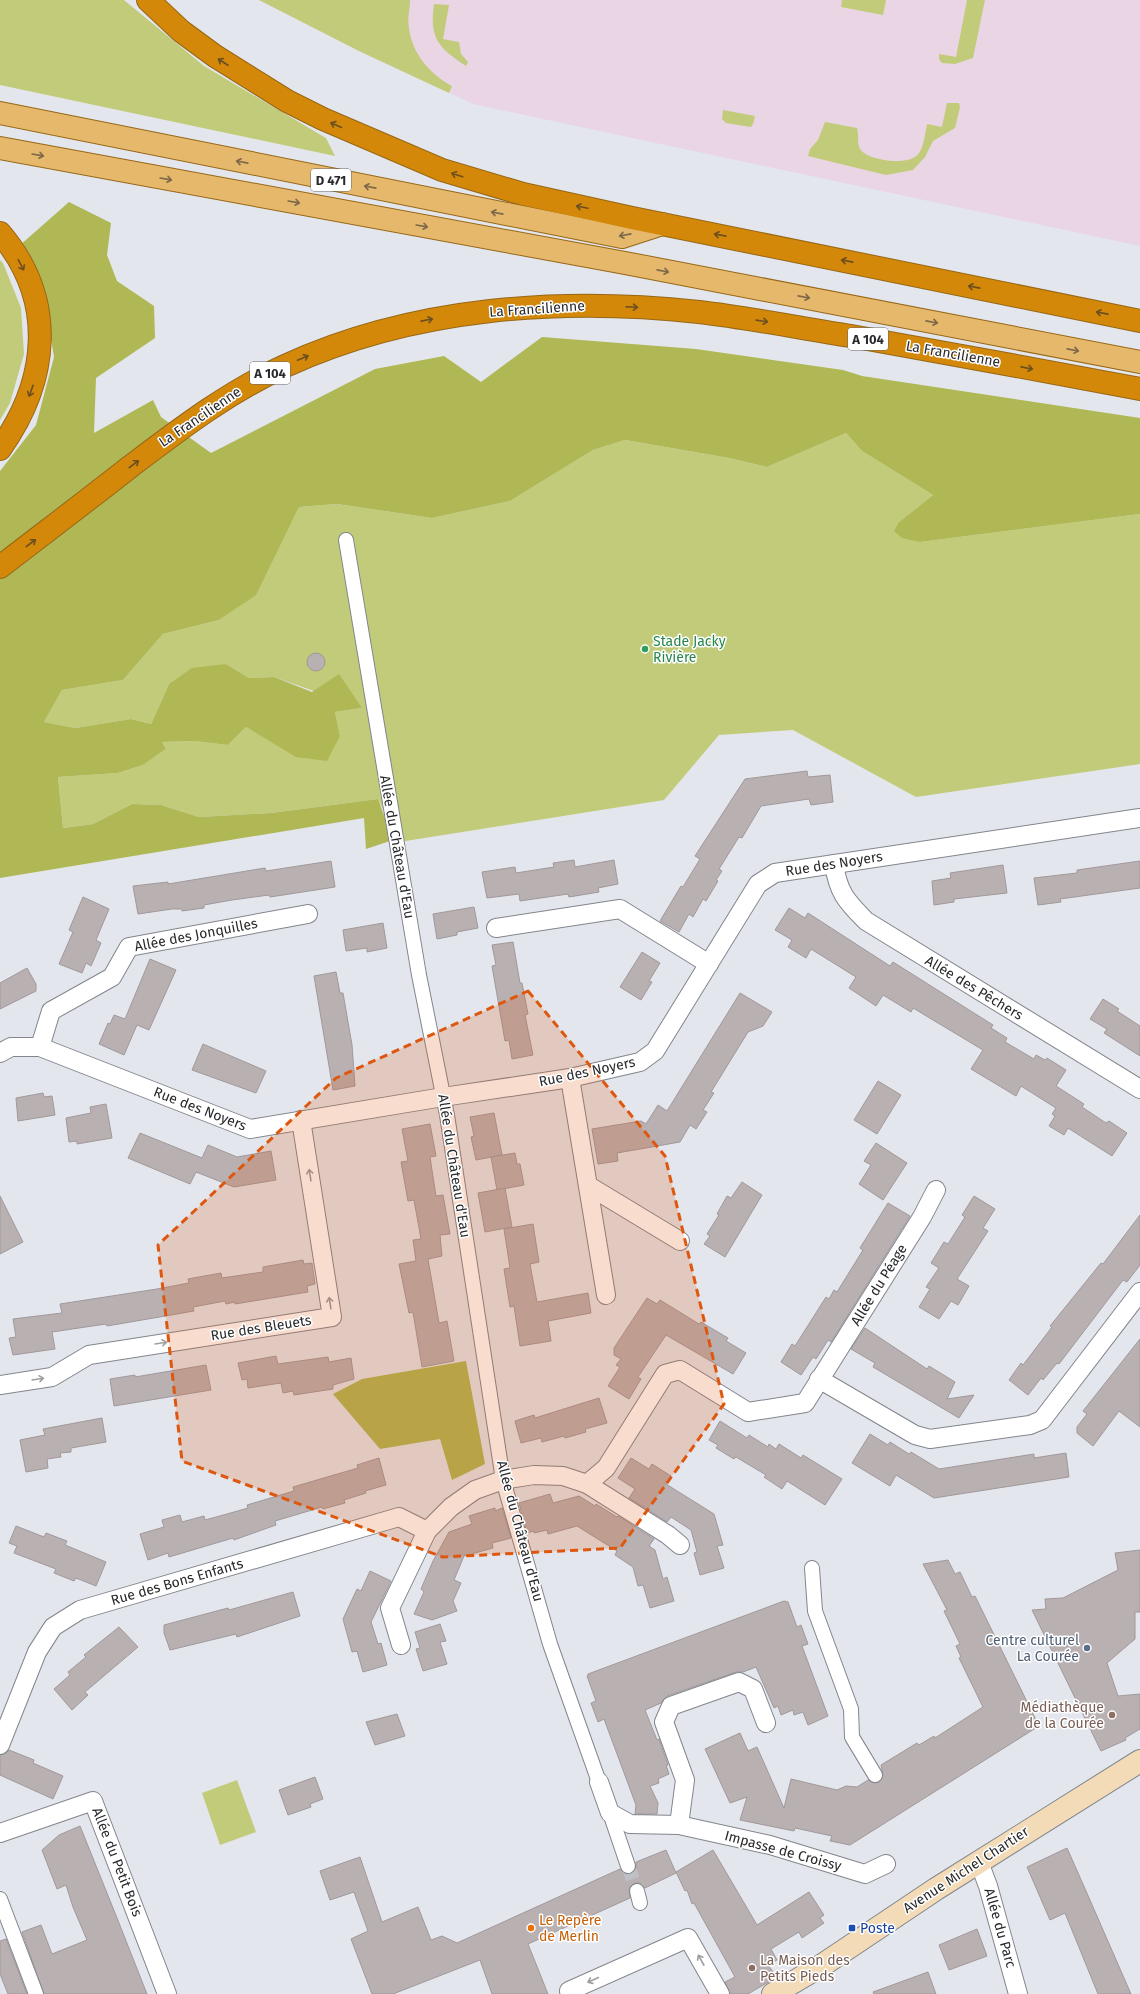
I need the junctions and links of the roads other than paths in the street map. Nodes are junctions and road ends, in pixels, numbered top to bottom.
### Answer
1 (148, 0) edge
2 (0, 113) edge
3 (0, 148) edge
4 (662, 224) junction
5 (0, 233) edge
6 (1140, 321) edge
7 (1140, 362) edge
8 (1140, 389) edge
9 (0, 449) edge
10 (346, 540) dead end
11 (0, 567) edge
12 (1140, 818) edge
13 (834, 864) junction
14 (308, 914) dead end
15 (496, 928) dead end
16 (709, 964) junction
17 (40, 1047) junction
18 (0, 1052) edge
19 (570, 1078) junction
20 (1140, 1089) edge
21 (443, 1096) junction
22 (301, 1120) junction
23 (589, 1186) junction
24 (936, 1190) dead end
25 (680, 1241) dead end
26 (1140, 1292) edge
27 (606, 1295) dead end
28 (820, 1379) junction
29 (0, 1385) edge
30 (503, 1480) junction
31 (587, 1484) junction
32 (427, 1532) junction
33 (680, 1545) dead end
34 (812, 1568) dead end
35 (401, 1645) dead end
36 (766, 1723) dead end
37 (0, 1745) edge
38 (1140, 1761) edge
39 (875, 1775) dead end
40 (599, 1782) joint
41 (610, 1813) junction
42 (679, 1825) junction
43 (0, 1832) edge
44 (979, 1862) junction
45 (886, 1864) dead end
46 (628, 1866) tunnel mouth
47 (0, 1899) edge
48 (36, 1994) edge
49 (167, 1994) edge
50 (570, 1994) edge
51 (720, 1994) edge
52 (773, 1994) edge
53 (1018, 1994) edge

4 -> 1 highway
4 -> 2 main road, D 471
3 -> 7 main road, D 471
6 -> 4 highway
5 -> 9 highway
11 -> 8 highway, La Francilienne / A 104
10 - 21 street, Allée du Château d'Eau
12 - 13 street, Rue des Noyers
13 - 16 street, Rue des Noyers
13 - 20 street, Allée des Pêchers
14 - 17 street, Allée des Jonquilles
15 - 16 street
16 - 19 street, Rue des Noyers
17 - 18 street, Rue des Noyers
17 - 22 street, Rue des Noyers
19 - 21 street, Rue des Noyers
19 - 23 street
21 - 22 street, Rue des Noyers
21 - 30 street, Allée du Château d'Eau
29 -> 22 street, Rue des Bleuets
23 - 25 street
23 - 27 street
24 - 28 street, Allée du Péage
26 - 28 street
28 - 31 street
30 - 31 street
30 - 32 street
30 - 40 street, Allée du Château d'Eau
31 - 33 street
32 - 35 street
32 - 37 street, Rue des Bons Enfants
34 - 39 street
36 - 42 street
38 - 44 main road, Avenue Michel Chartier
40 - 41 street
41 - 42 street, Impasse de Croissy
41 - 46 street
42 - 45 street, Impasse de Croissy
43 - 49 street, Allée du Petit Bois
44 - 52 main road, Avenue Michel Chartier
44 - 53 street, Allée du Parc
47 - 48 street
51 -> 50 street

